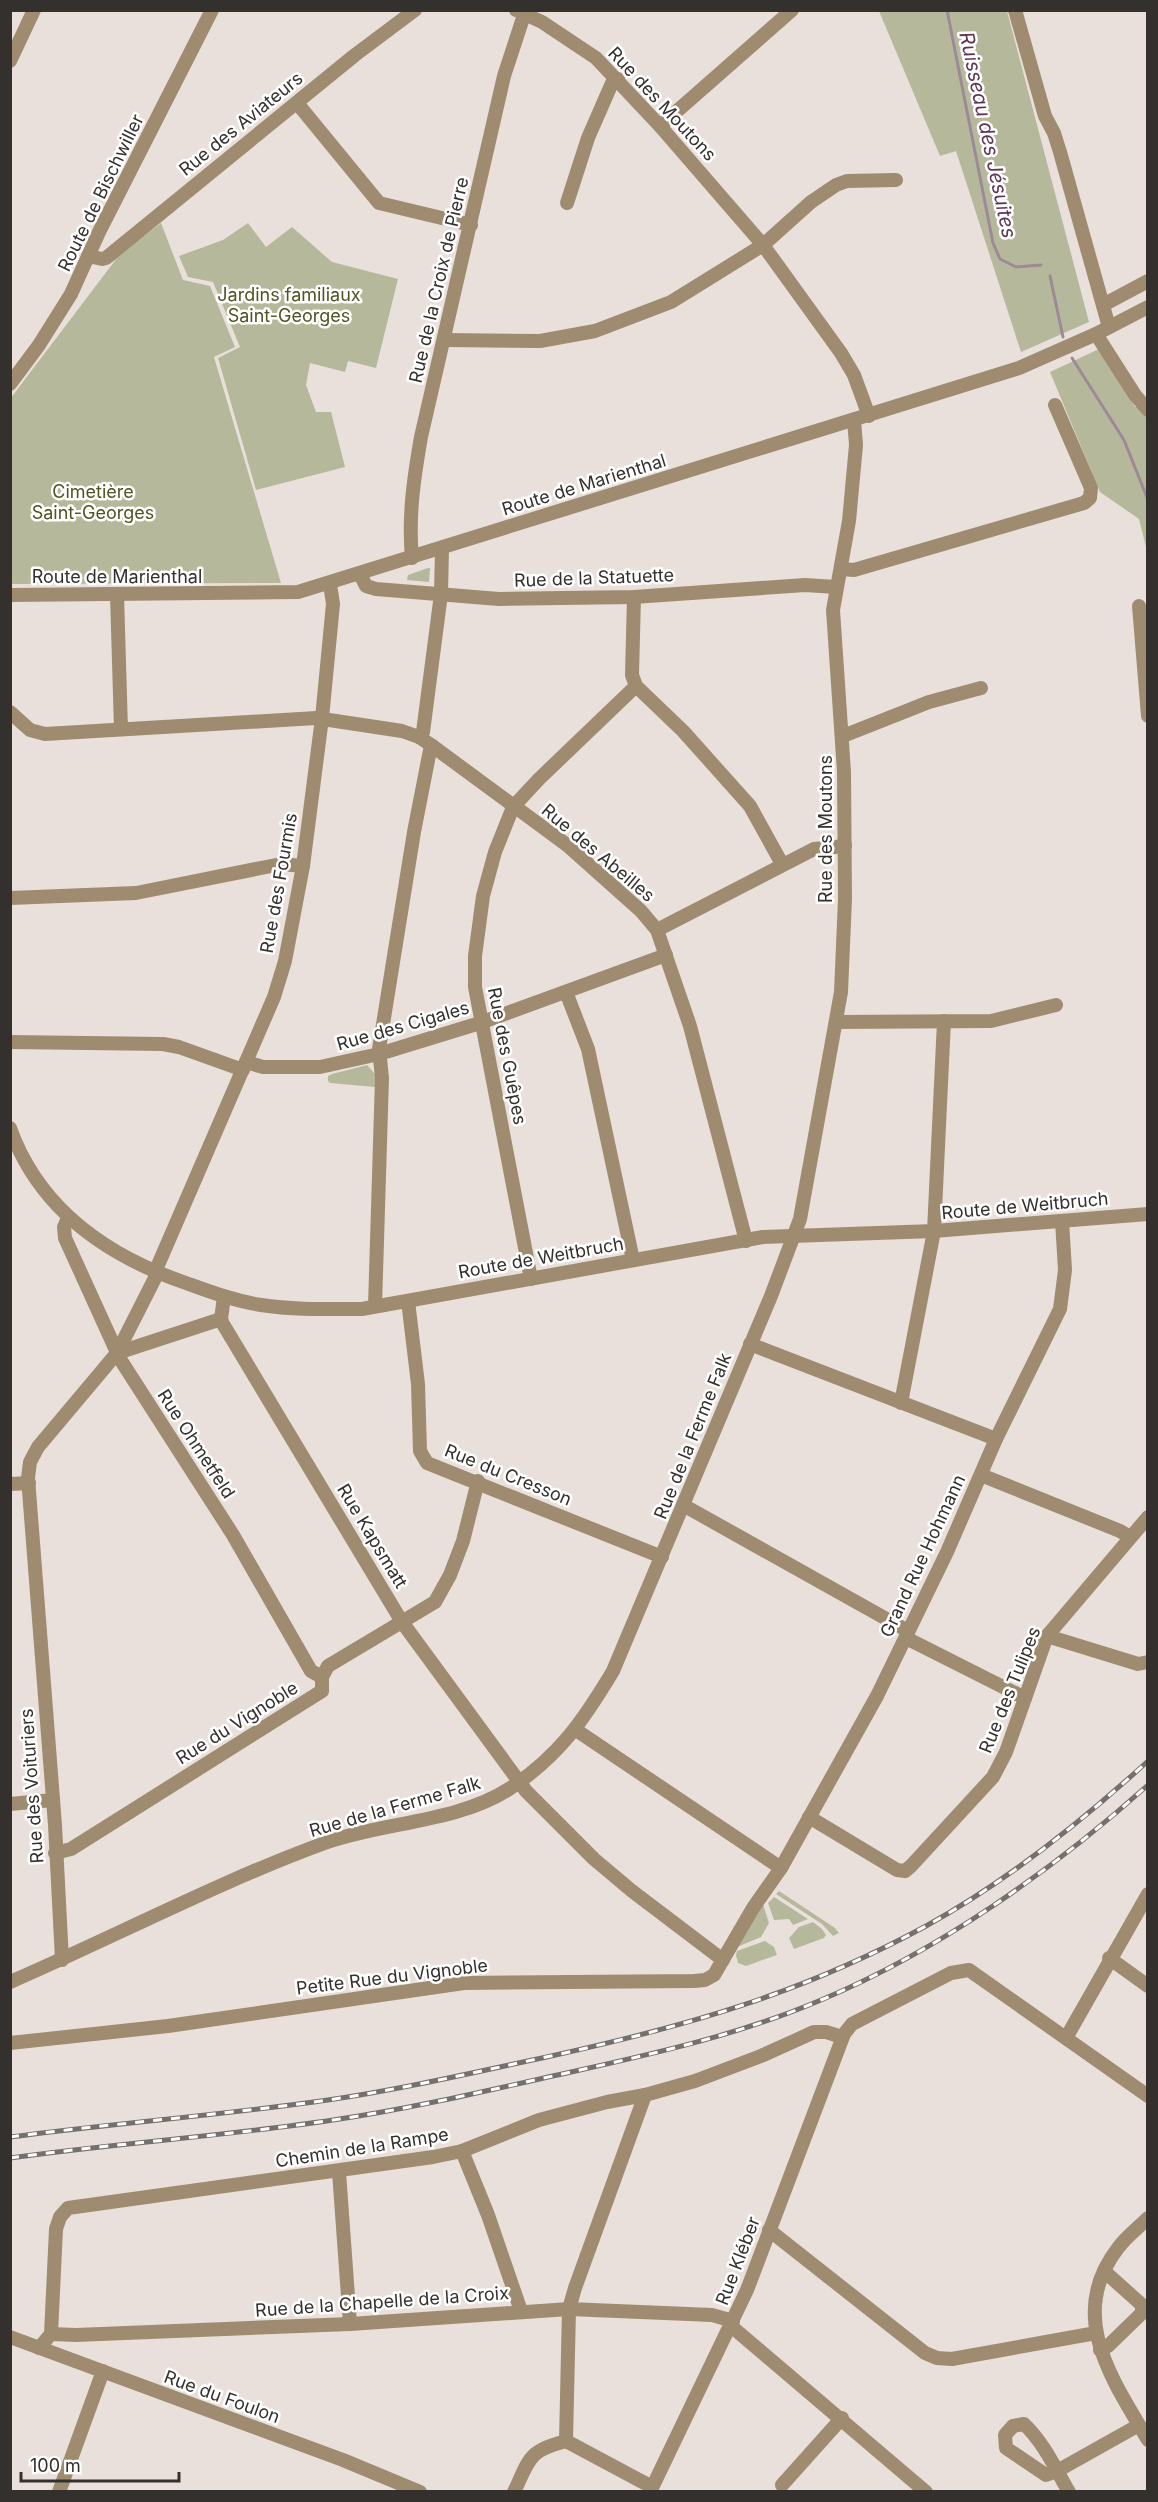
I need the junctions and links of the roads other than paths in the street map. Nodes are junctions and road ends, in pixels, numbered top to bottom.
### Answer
1 (34, 10) edge
2 (212, 10) edge
3 (415, 10) edge
4 (792, 10) edge
5 (1015, 10) edge
6 (520, 13) edge
7 (10, 61) edge
8 (618, 79) junction
9 (297, 104) junction
10 (660, 126) junction
11 (896, 180) dead end
12 (567, 203) dead end
13 (471, 225) junction
14 (763, 244) junction
15 (88, 256) junction
16 (1148, 282) edge
17 (1103, 305) junction
18 (1148, 307) edge
19 (1109, 327) junction
20 (1096, 334) junction
21 (444, 340) junction
22 (10, 384) edge
23 (1055, 405) dead end
24 (1148, 410) edge
25 (869, 416) junction
26 (854, 420) junction
27 (442, 548) junction
28 (412, 558) junction
29 (841, 569) junction
30 (360, 574) junction
31 (330, 584) junction
32 (836, 587) junction
33 (441, 594) junction
34 (10, 595) edge
35 (117, 595) junction
36 (634, 597) junction
37 (1139, 606) dead end
38 (636, 686) junction
39 (981, 688) dead end
40 (10, 712) edge
41 (1148, 716) edge
42 (322, 718) junction
43 (121, 729) junction
44 (843, 736) junction
45 (419, 737) junction
46 (431, 745) junction
47 (513, 807) junction
48 (845, 846) junction
49 (782, 864) junction
50 (303, 866) junction
51 (10, 898) edge
52 (657, 930) junction
53 (666, 955) junction
54 (566, 992) junction
55 (1056, 1005) dead end
56 (944, 1021) junction
57 (837, 1022) junction
58 (480, 1023) junction
59 (10, 1042) edge
60 (379, 1054) junction
61 (244, 1066) junction
62 (10, 1128) edge
63 (1148, 1214) edge
64 (68, 1218) junction
65 (1062, 1221) junction
66 (934, 1232) junction
67 (794, 1236) junction
68 (746, 1241) junction
69 (633, 1260) junction
70 (155, 1272) junction
71 (531, 1279) junction
72 (224, 1297) junction
73 (408, 1301) junction
74 (375, 1306) junction
75 (220, 1319) junction
76 (750, 1344) junction
77 (117, 1353) junction
78 (901, 1403) junction
79 (996, 1439) junction
80 (981, 1476) junction
81 (478, 1482) junction
82 (29, 1483) junction
83 (10, 1484) edge
84 (683, 1505) junction
85 (1148, 1517) edge
86 (1130, 1537) junction
87 (662, 1557) junction
88 (402, 1622) junction
89 (907, 1634) junction
90 (1047, 1635) junction
91 (1148, 1662) edge
92 (322, 1677) junction
93 (1025, 1698) junction
94 (576, 1730) junction
95 (520, 1781) junction
96 (52, 1800) junction
97 (10, 1804) edge
98 (809, 1817) junction
99 (55, 1853) junction
100 (781, 1868) junction
101 (767, 1890) joint
102 (1148, 1894) edge
103 (1109, 1958) junction
104 (62, 1959) junction
105 (723, 1960) junction
106 (10, 1982) edge
107 (1148, 1986) edge
108 (842, 2037) junction
109 (1066, 2037) junction
110 (10, 2043) edge
111 (645, 2095) junction
112 (1148, 2096) edge
113 (462, 2151) junction
114 (339, 2172) junction
115 (1148, 2218) edge
116 (770, 2230) junction
117 (1104, 2271) junction
118 (569, 2309) junction
119 (521, 2311) junction
120 (351, 2324) junction
121 (732, 2324) junction
122 (1096, 2333) junction
123 (51, 2334) junction
124 (10, 2337) edge
125 (39, 2348) junction
126 (1100, 2350) junction
127 (103, 2371) junction
128 (842, 2418) junction
129 (1139, 2425) junction
130 (1148, 2440) edge
131 (566, 2441) junction
132 (782, 2485) dead end
133 (651, 2489) edge
134 (919, 2489) edge
135 (59, 2492) edge
136 (420, 2492) edge
137 (514, 2492) edge
138 (1069, 2492) edge

1 - 7 street
2 - 15 street, Route de Bischwiller
3 - 9 street, Rue des Aviateurs
4 - 10 street
5 - 17 street
6 - 8 street, Rue des Moutons
6 - 13 street, Rue de la Croix de Pierre
8 - 10 street, Rue des Moutons
8 - 12 street
9 - 13 street
9 - 15 street, Rue des Aviateurs
10 - 14 street, Rue des Moutons
11 - 14 street
13 - 21 street, Rue de la Croix de Pierre
14 - 21 street
14 - 25 street, Rue des Moutons
15 - 22 street, Route de Bischwiller
16 - 17 street
17 - 19 street
18 - 19 street, Route de Marienthal
19 - 20 street, Route de Marienthal
20 - 24 street
20 - 25 street, Route de Marienthal
21 - 28 street, Rue de la Croix de Pierre
23 - 29 street
25 - 26 street, Route de Marienthal
26 - 27 street, Route de Marienthal
26 - 29 street, Rue des Moutons
27 - 28 street, Route de Marienthal
27 - 33 street
28 - 30 street, Route de Marienthal
29 - 32 street, Rue des Moutons
30 - 31 street, Route de Marienthal
30 - 33 street, Rue de la Statuette
31 - 35 street, Route de Marienthal
31 - 42 street, Rue des Fourmis
32 - 36 street, Rue de la Statuette
32 - 44 street, Rue des Moutons
33 - 36 street, Rue de la Statuette
33 - 45 street
34 - 35 street, Route de Marienthal
35 - 43 street
36 - 38 street
37 - 41 street
38 - 47 street
38 - 49 street
39 - 44 street
40 - 43 street, Rue des Abeilles
42 - 43 street, Rue des Abeilles
42 - 45 street, Rue des Abeilles
42 - 50 street, Rue des Fourmis
44 - 48 street, Rue des Moutons
45 - 46 street, Rue des Abeilles
46 - 47 street, Rue des Abeilles
46 - 60 street
47 - 52 street, Rue des Abeilles
47 - 58 street, Rue des Guêpes
48 - 49 street
48 - 57 street, Rue des Moutons
49 - 52 street
50 - 51 street
50 - 61 street, Rue des Fourmis
52 - 53 street, Rue des Abeilles
53 - 54 street, Rue des Cigales
53 - 68 street, Rue des Abeilles
54 - 58 street, Rue des Cigales
54 - 69 street
55 - 56 street
56 - 57 street
56 - 66 street
57 - 67 street, Rue des Moutons
58 - 60 street, Rue des Cigales
58 - 71 street, Rue des Guêpes
59 - 61 street, Rue des Cigales
60 - 61 street, Rue des Cigales
60 - 74 street
61 - 70 street, Rue des Fourmis
62 - 64 street, Route de Weitbruch
63 - 65 street, Route de Weitbruch
64 - 70 street, Route de Weitbruch
64 - 77 street, Rue Ohmetfeld
65 - 66 street, Route de Weitbruch
65 - 79 street, Grand Rue Hohmann
66 - 67 street, Route de Weitbruch
66 - 78 street
67 - 68 street, Route de Weitbruch
67 - 76 street, Rue de la Ferme Falk
68 - 69 street, Route de Weitbruch
69 - 71 street, Route de Weitbruch
70 - 72 street, Route de Weitbruch
70 - 77 street, Rue des Voituriers
71 - 73 street, Route de Weitbruch
72 - 74 street, Route de Weitbruch
72 - 75 street
73 - 74 street, Route de Weitbruch
73 - 81 street, Rue du Cresson
75 - 77 street
75 - 88 street, Rue Kapsmatt
76 - 78 street
76 - 84 street, Rue de la Ferme Falk
77 - 82 street, Rue des Voituriers
77 - 92 street, Rue Ohmetfeld
78 - 79 street
79 - 80 street, Grand Rue Hohmann
80 - 86 street
80 - 89 street, Grand Rue Hohmann
81 - 87 street, Rue du Cresson
81 - 88 street, Rue du Vignoble
82 - 83 street
82 - 96 street, Rue des Voituriers
84 - 87 street, Rue de la Ferme Falk
84 - 89 street
85 - 86 street, Rue des Tulipes
86 - 90 street, Rue des Tulipes
87 - 94 street, Rue de la Ferme Falk
88 - 92 street, Rue du Vignoble
88 - 95 street, Rue Kapsmatt
89 - 93 street
89 - 98 street, Grand Rue Hohmann
90 - 91 street
90 - 93 street, Rue des Tulipes
92 - 99 street, Rue du Vignoble
93 - 98 street, Rue des Tulipes
94 - 95 street, Rue de la Ferme Falk
94 - 100 street
95 - 104 street, Rue de la Ferme Falk
95 - 105 street, Rue Kapsmatt
96 - 97 street
96 - 99 street, Rue des Voituriers
98 - 100 street, Grand Rue Hohmann
99 - 104 street, Rue des Voituriers
100 - 101 street, Grand Rue Hohmann
101 - 105 street, Petite Rue du Vignoble
102 - 103 street
103 - 107 street
103 - 109 street
104 - 106 street, Rue de la Ferme Falk
105 - 110 street, Petite Rue du Vignoble
108 - 109 street
108 - 111 street, Chemin de la Rampe
108 - 116 street, Rue Kléber
109 - 112 street
111 - 113 street, Chemin de la Rampe
111 - 118 street
113 - 114 street, Chemin de la Rampe
113 - 119 street
114 - 120 street
114 - 123 street, Chemin de la Rampe
115 - 117 street
116 - 121 street, Rue Kléber
116 - 122 street
117 - 122 street
117 - 126 street
118 - 119 street, Rue de la Chapelle de la Croix
118 - 121 street, Rue de la Chapelle de la Croix
118 - 131 street
119 - 120 street, Rue de la Chapelle de la Croix
120 - 123 street, Rue de la Chapelle de la Croix
121 - 128 street
121 - 133 street, Rue Kléber
122 - 126 street
123 - 125 street
124 - 125 street, Rue du Foulon
125 - 127 street, Rue du Foulon
126 - 129 street
127 - 135 street
127 - 136 street, Rue du Foulon
128 - 132 street
128 - 134 street
129 - 130 street
129 - 138 street
131 - 133 street
131 - 137 street

